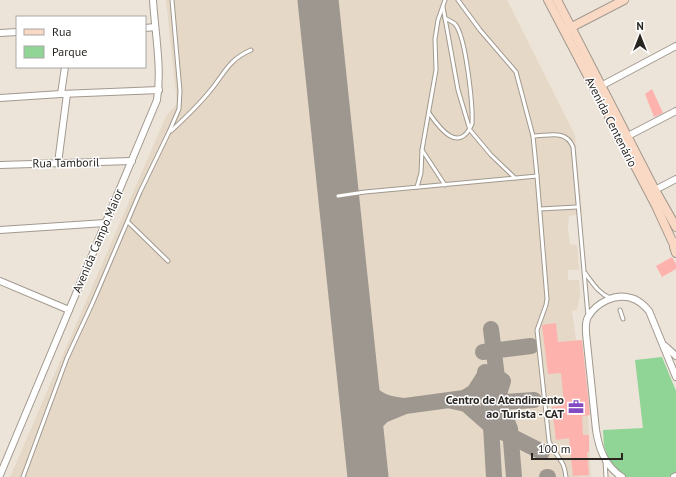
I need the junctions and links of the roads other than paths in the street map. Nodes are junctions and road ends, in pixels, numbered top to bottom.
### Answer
1 (153, 0) edge
2 (172, 0) edge
3 (445, 0) edge
4 (458, 0) edge
5 (548, 0) edge
6 (557, 0) edge
7 (624, 0) edge
8 (443, 7) junction
9 (445, 18) junction
10 (155, 27) junction
11 (146, 28) edge
12 (568, 29) junction
13 (16, 32) edge
14 (0, 33) edge
15 (676, 46) edge
16 (251, 50) dead end
17 (65, 68) edge
18 (601, 86) junction
19 (159, 90) junction
20 (64, 94) junction
21 (0, 98) edge
22 (676, 111) edge
23 (429, 113) junction
24 (470, 130) junction
25 (169, 132) junction
26 (533, 136) junction
27 (628, 136) junction
28 (422, 150) junction
29 (132, 162) junction
30 (58, 163) junction
31 (0, 165) edge
32 (537, 176) junction
33 (516, 178) junction
34 (676, 179) edge
35 (445, 184) junction
36 (417, 187) junction
37 (656, 190) junction
38 (338, 196) dead end
39 (577, 207) junction
40 (540, 209) junction
41 (128, 222) junction
42 (105, 223) junction
43 (676, 226) edge
44 (0, 230) edge
45 (675, 246) edge
46 (168, 261) dead end
47 (584, 271) junction
48 (0, 281) edge
49 (610, 298) junction
50 (69, 310) junction
51 (620, 310) dead end
52 (588, 318) junction
53 (623, 319) dead end
54 (662, 342) junction
55 (676, 356) edge
56 (676, 377) edge
57 (604, 459) junction
58 (0, 475) edge
59 (23, 477) edge
60 (566, 477) edge
61 (606, 477) edge
62 (622, 477) edge

1 - 10 street, Avenida Campo Maior
2 - 25 lane
3 - 8 lane
4 - 26 lane
5 - 12 main road, Avenida Centenário
6 - 12 main road, Avenida Centenário
7 - 12 main road
8 - 9 lane
8 - 23 lane
9 - 24 lane
9 - 24 lane
10 - 11 street
10 - 19 street, Avenida Campo Maior
12 - 18 main road, Avenida Centenário
12 - 45 main road, Avenida Centenário
13 - 14 street
15 - 18 street
16 - 25 lane
17 - 20 street
18 - 27 main road, Avenida Centenário
19 - 20 street
19 - 29 street, Avenida Campo Maior
20 - 21 street
20 - 30 street
22 - 27 street
23 - 24 lane
23 - 28 lane
24 - 33 lane
25 - 41 lane
26 - 32 lane
26 - 39 lane
27 - 37 main road, Avenida Centenário
28 - 35 lane
28 - 36 lane
29 - 30 street, Rua Tamboril
29 - 42 street, Avenida Campo Maior
30 - 31 street, Rua Tamboril
32 - 33 lane
32 - 40 lane
33 - 35 lane
34 - 37 street
35 - 36 lane
36 - 38 lane
37 - 43 main road, Avenida Centenário
39 - 40 lane
39 - 47 lane
40 - 60 lane
41 - 46 lane
41 - 59 lane
42 - 44 street
42 - 50 street, Avenida Campo Maior
47 - 49 lane
47 - 52 lane
48 - 50 street
49 - 52 street
49 - 54 street
50 - 58 street, Avenida Campo Maior
51 - 53 lane
52 - 57 street
54 - 55 street
54 - 56 street
57 - 61 lane
57 - 62 street

